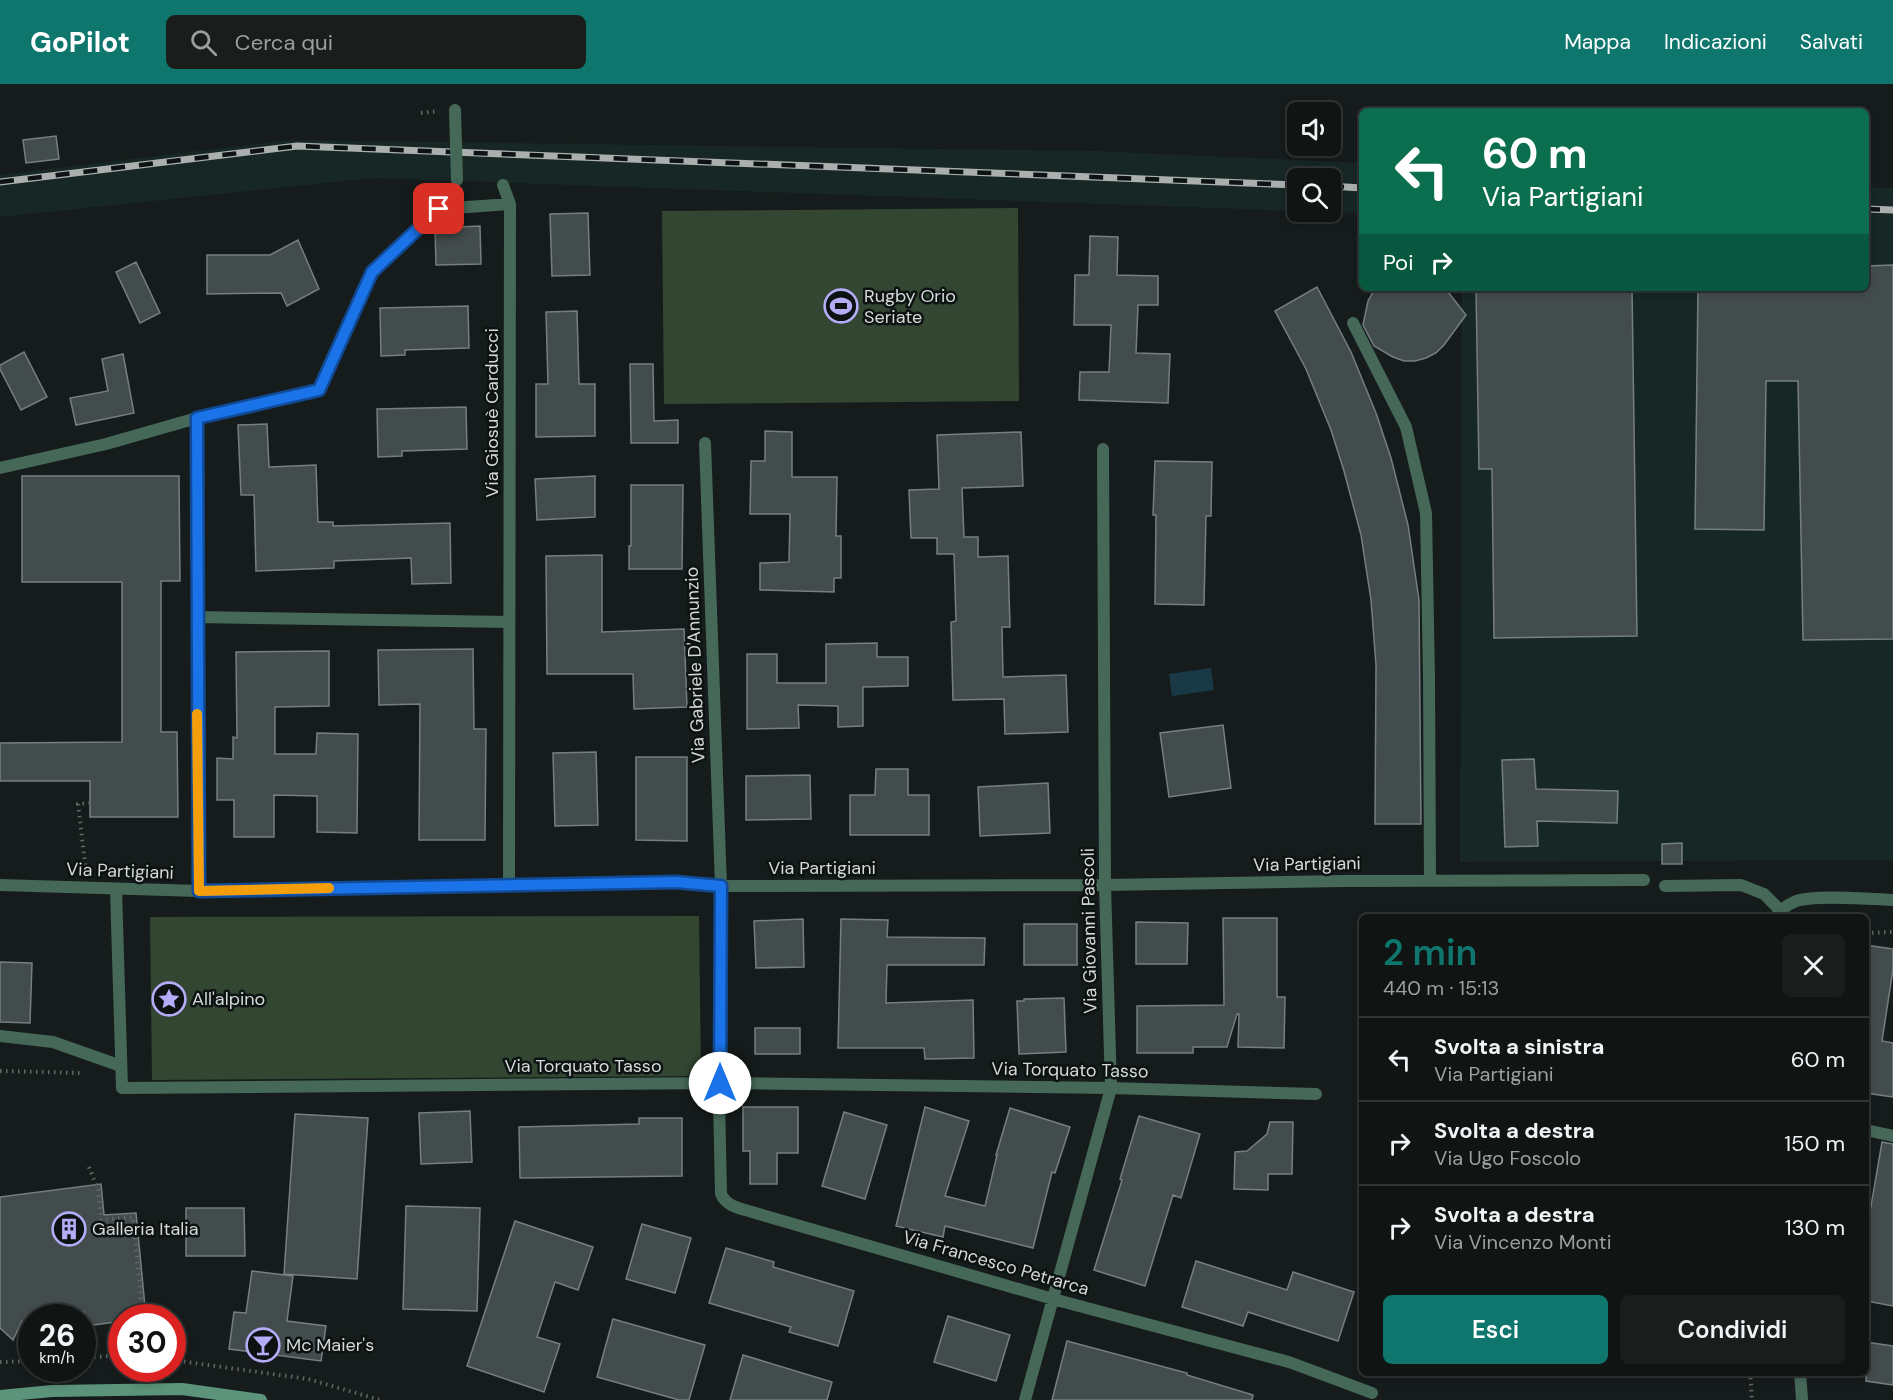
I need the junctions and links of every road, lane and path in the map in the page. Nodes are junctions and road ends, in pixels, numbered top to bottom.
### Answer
1 (455, 110) dead end
2 (457, 180) dead end
3 (503, 185) dead end
4 (510, 204) junction
5 (1353, 323) dead end
6 (197, 418) junction
7 (705, 443) dead end
8 (1103, 449) dead end
9 (0, 468) edge
10 (197, 617) junction
11 (509, 622) junction
12 (90, 803) dead end
13 (86, 874) dead end
14 (1644, 880) dead end
15 (1430, 881) junction
16 (509, 884) junction
17 (0, 885) edge
18 (1105, 885) junction
19 (721, 886) junction
20 (1665, 886) dead end
21 (116, 889) junction
22 (199, 891) junction
23 (1893, 900) edge
24 (1778, 913) edge
25 (1869, 933) edge
26 (1893, 933) edge
27 (0, 1036) edge
28 (121, 1066) junction
29 (0, 1071) edge
30 (88, 1073) dead end
31 (720, 1083) junction
32 (1111, 1088) junction
33 (1316, 1094) dead end
34 (1869, 1131) edge
35 (1893, 1136) edge
36 (89, 1167) dead end
37 (1053, 1299) junction
38 (141, 1304) edge
39 (18, 1361) edge
40 (0, 1362) edge
41 (186, 1362) edge
42 (1750, 1376) edge
43 (1800, 1376) edge
44 (1372, 1392) dead end
45 (182, 1394) edge
46 (0, 1396) edge
47 (261, 1400) edge
48 (380, 1400) edge
49 (1024, 1400) edge
50 (1752, 1400) edge
51 (1802, 1400) edge

1 - 2 street, bridge
3 - 4 street
4 - 6 street
4 - 11 street, Via Giosuè Carducci
5 - 15 street
6 - 9 street
6 - 10 street
7 - 19 street, Via Gabriele D'Annunzio
8 - 18 street, Via Giovanni Pascoli
10 - 11 street
10 - 22 street
11 - 16 street, Via Giosuè Carducci
12 - 13 path
14 - 15 street, Via Partigiani
15 - 18 street, Via Partigiani
16 - 19 street, Via Partigiani
16 - 22 street, Via Partigiani
17 - 21 street, Via Partigiani
18 - 19 street, Via Partigiani
18 - 32 street, Via Giovanni Pascoli
19 - 31 street, Via Gabriele D'Annunzio
20 - 24 street
21 - 22 street, Via Partigiani
21 - 28 street, Via Torquato Tasso
23 - 24 street
25 - 26 path
27 - 28 street
28 - 31 street, Via Torquato Tasso
29 - 30 path
31 - 32 street, Via Torquato Tasso
31 - 37 street, Via Francesco Petrarca
32 - 33 street, Via Torquato Tasso
32 - 37 street, Via Giovanni Pascoli
34 - 35 street
36 - 38 path
37 - 44 street, Via Francesco Petrarca
37 - 49 street, Via Giovanni Pascoli
39 - 40 path
41 - 48 path
42 - 50 path
43 - 51 street
45 - 46 main road
45 - 47 main road

